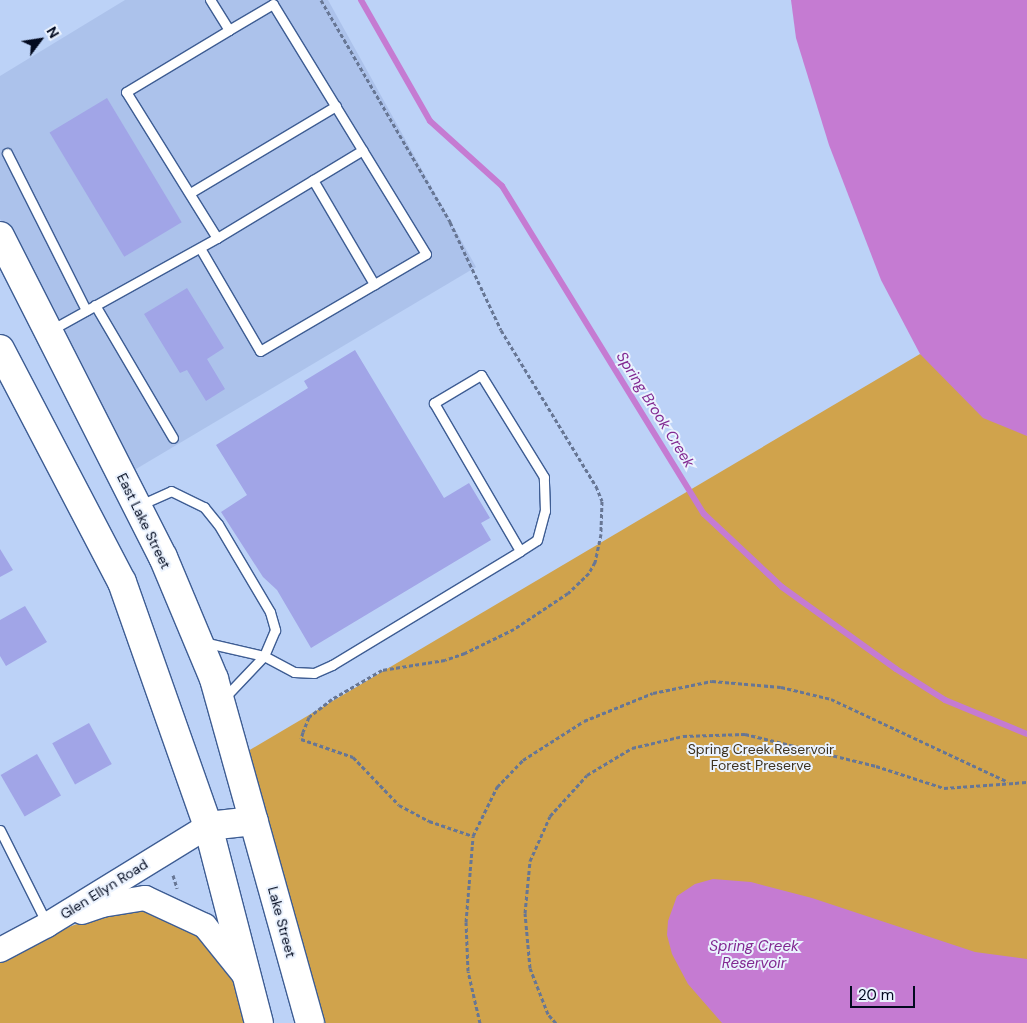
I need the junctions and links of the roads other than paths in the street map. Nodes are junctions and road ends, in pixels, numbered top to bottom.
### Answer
1 (210, 0) edge
2 (229, 30) junction
3 (336, 106) junction
4 (363, 150) junction
5 (7, 153) dead end
6 (313, 180) junction
7 (190, 193) junction
8 (0, 236) edge
9 (217, 238) junction
10 (200, 248) junction
11 (374, 284) junction
12 (95, 305) junction
13 (86, 310) junction
14 (49, 331) junction
15 (0, 349) edge
16 (173, 438) dead end
17 (138, 506) junction
18 (520, 551) junction
19 (199, 641) junction
20 (264, 656) junction
21 (221, 701) junction
22 (254, 821) junction
23 (208, 826) junction
24 (0, 830) edge
25 (47, 925) junction
26 (0, 950) edge
27 (248, 979) junction
28 (259, 1023) edge
29 (310, 1023) edge

1 - 2 lane
2 - 3 lane
2 - 7 lane
3 - 4 lane
3 - 7 lane
4 - 6 lane
4 - 11 lane
5 - 13 lane
6 - 9 lane
6 - 11 lane
7 - 9 lane
8 - 14 main road, East Lake Street
9 - 10 lane
10 - 11 lane
10 - 12 lane
12 - 13 lane
12 - 16 lane
13 - 14 lane
14 - 17 main road, East Lake Street
15 - 23 main road
17 - 19 main road, East Lake Street
17 - 20 lane
18 - 18 lane
18 - 20 lane
19 - 20 lane
19 - 21 main road, East Lake Street
20 - 21 lane
21 - 22 main road, East Lake Street
22 - 23 main road
22 - 29 main road, Lake Street
23 - 25 street, Glen Ellyn Road
23 - 27 main road
24 - 25 lane
25 - 26 street, Glen Ellyn Road
25 - 27 street
27 - 28 main road

